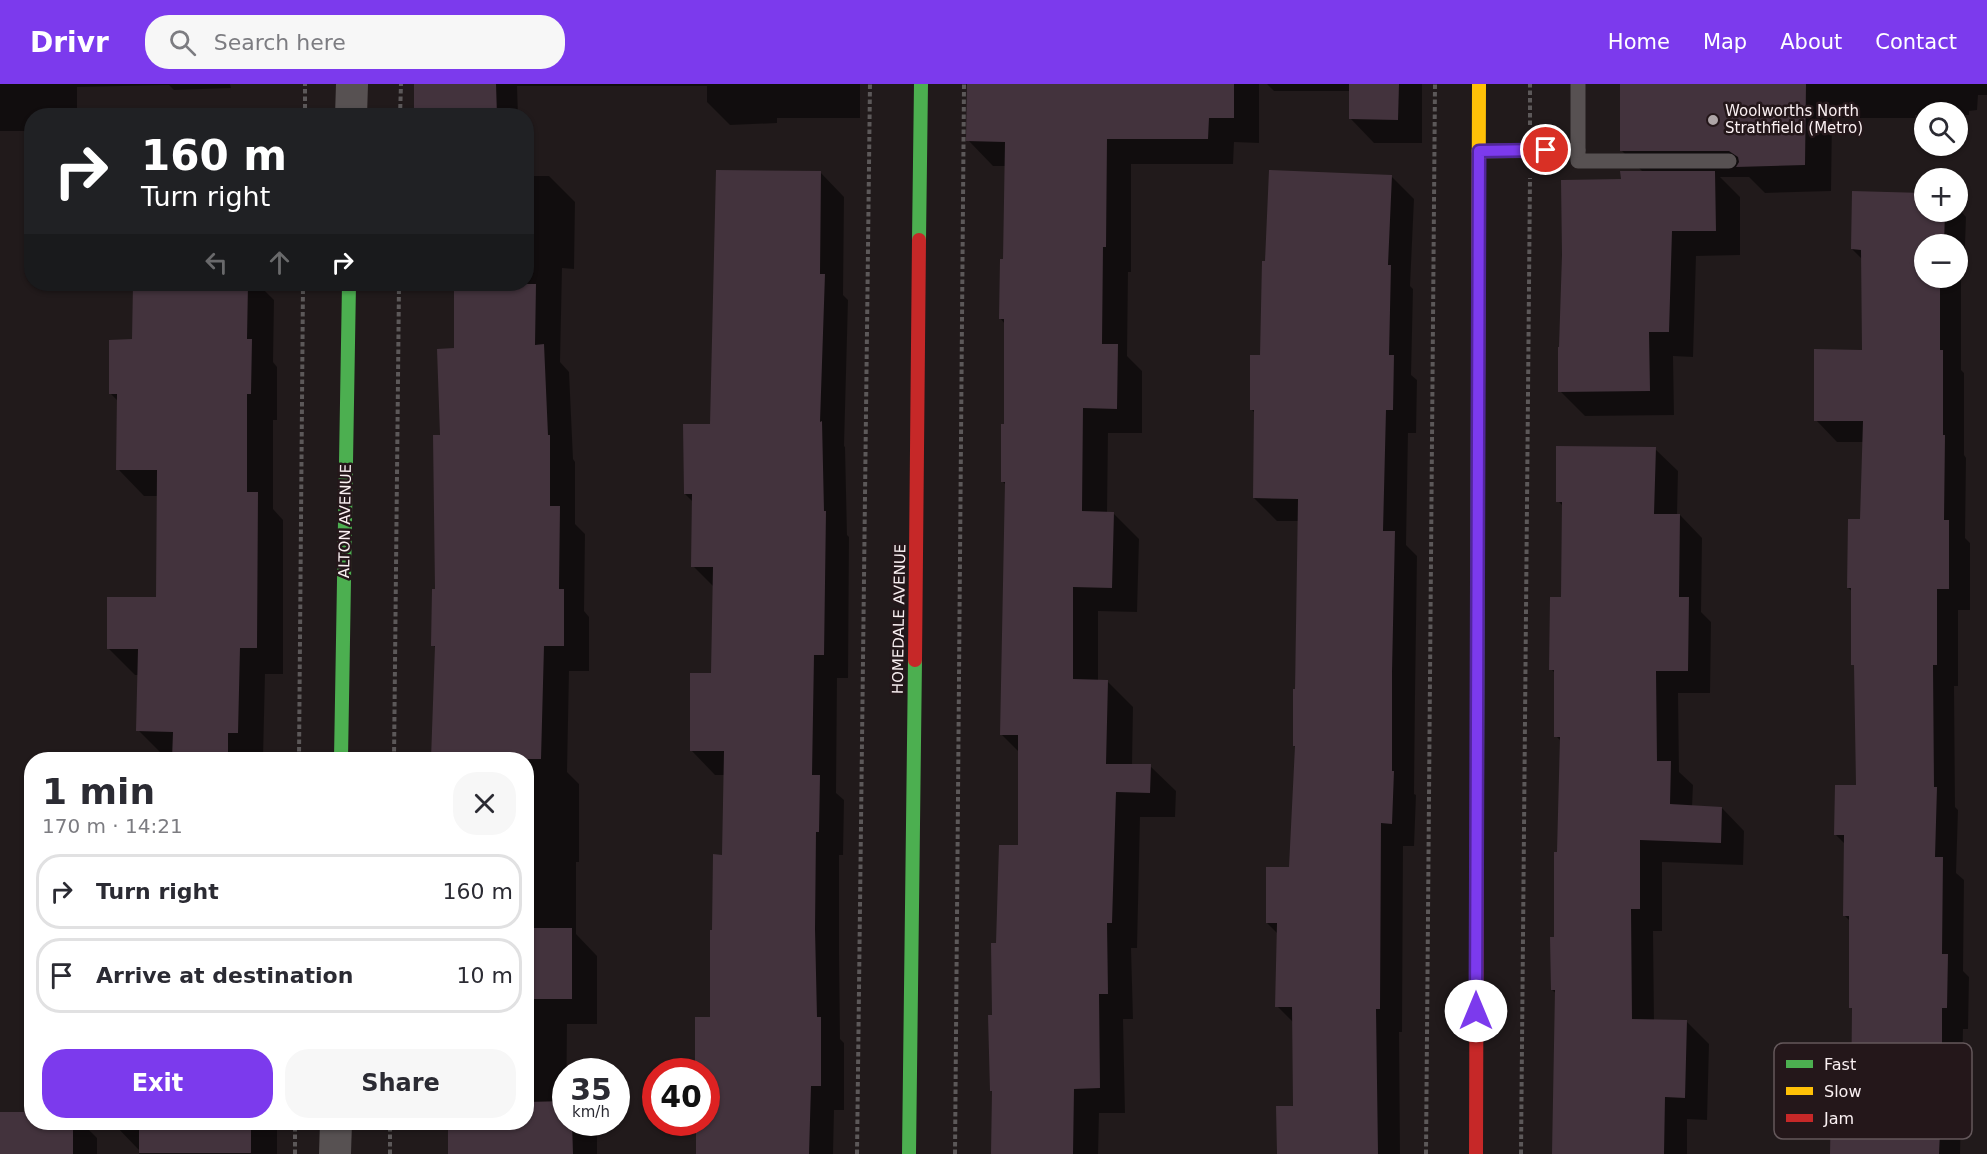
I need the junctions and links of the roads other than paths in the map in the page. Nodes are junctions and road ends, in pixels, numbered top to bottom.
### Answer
1 (352, 84) edge
2 (921, 84) edge
3 (1479, 84) edge
4 (1578, 84) edge
5 (351, 108) edge
6 (1578, 150) junction
7 (1479, 151) junction
8 (1729, 161) dead end
9 (349, 291) edge
10 (341, 752) edge
11 (336, 1130) edge
12 (335, 1154) edge
13 (909, 1154) edge
14 (1476, 1154) edge

1 - 5 street
2 - 13 street, HOMEDALE AVENUE
3 - 7 street
4 - 6 lane
6 - 7 lane
6 - 8 lane
7 - 14 street
9 - 10 street, ALTON AVENUE
11 - 12 street

